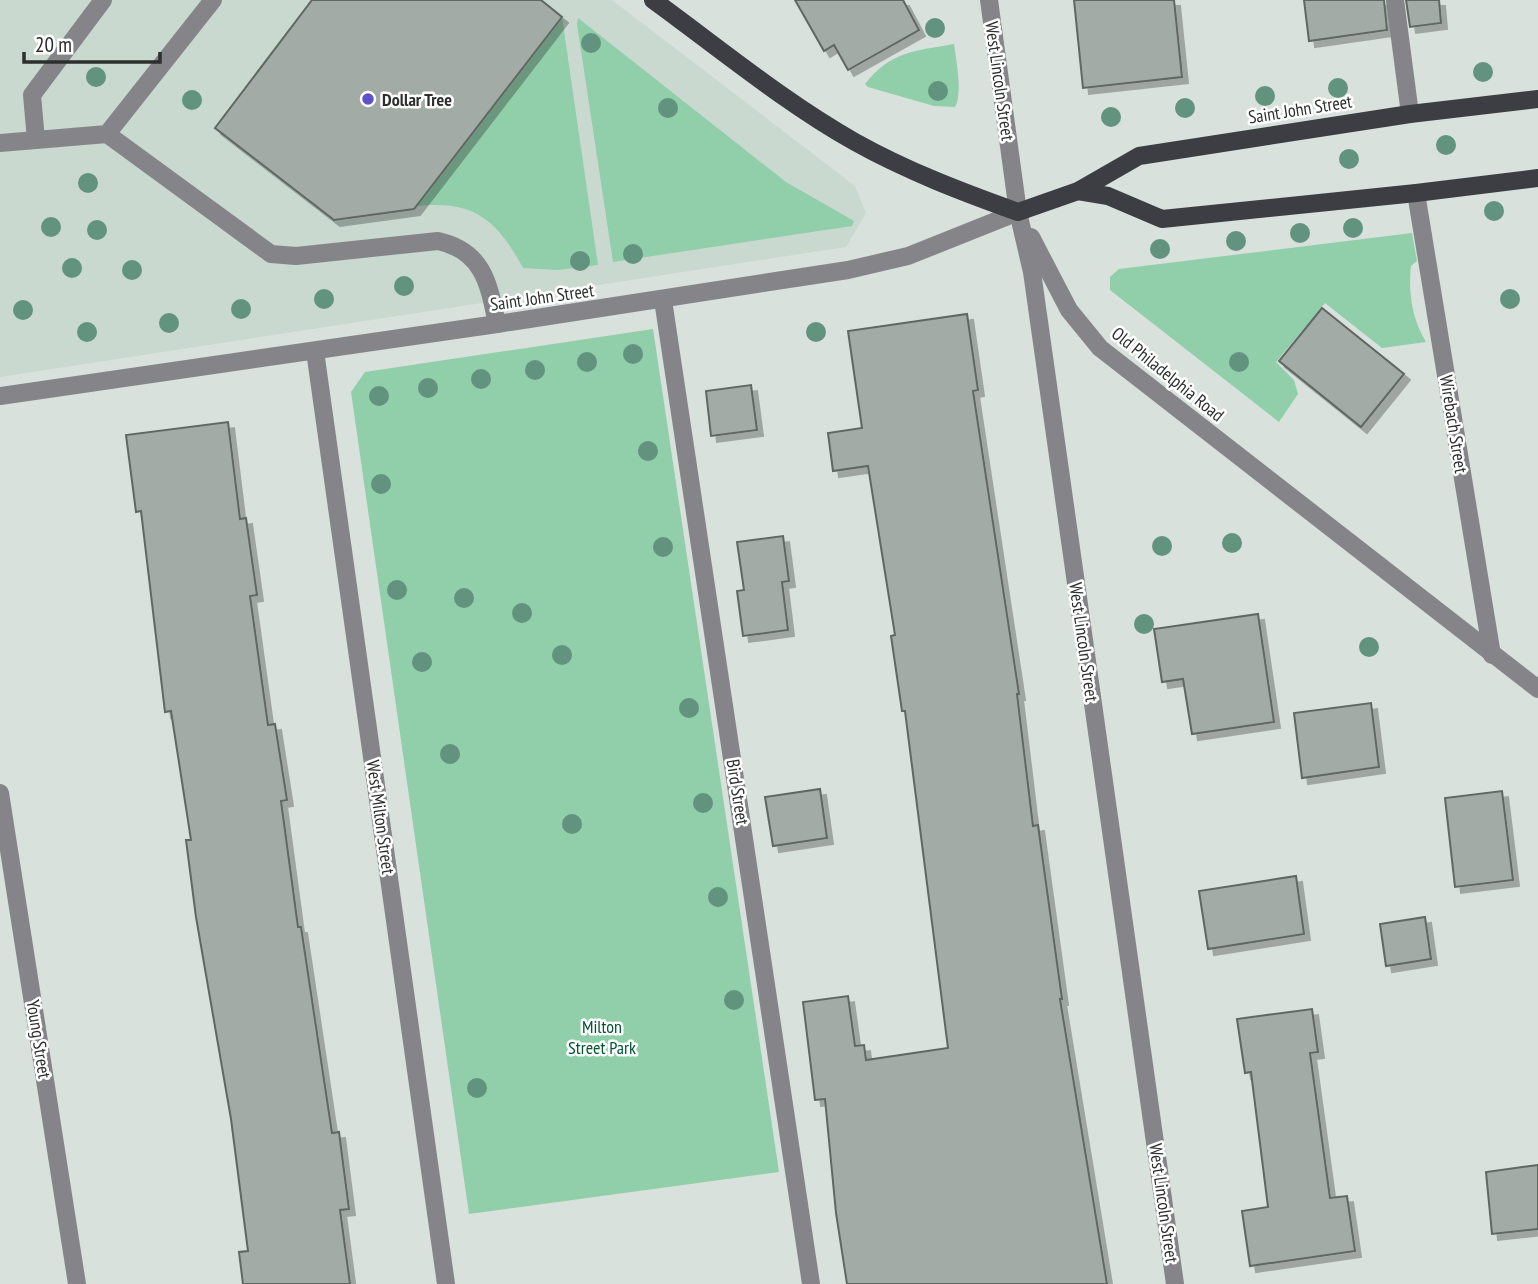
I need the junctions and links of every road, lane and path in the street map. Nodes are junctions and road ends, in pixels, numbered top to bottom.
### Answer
1 (103, 0) edge
2 (213, 0) edge
3 (653, 0) edge
4 (989, 0) edge
5 (1395, 0) edge
6 (1538, 99) edge
7 (1410, 114) junction
8 (107, 134) junction
9 (36, 140) junction
10 (0, 143) edge
11 (1538, 178) edge
12 (1078, 191) junction
13 (1416, 193) junction
14 (1018, 212) junction
15 (663, 300) junction
16 (498, 324) junction
17 (316, 351) junction
18 (0, 396) edge
19 (1492, 654) junction
20 (1538, 689) edge
21 (0, 793) edge
22 (77, 1284) edge
23 (446, 1284) edge
24 (811, 1284) edge
25 (1175, 1284) edge

1 - 9 street
2 - 8 street
3 - 14 main road
4 - 14 street, West Lincoln Street
5 - 7 street
6 - 7 main road, Saint John Street
7 - 12 main road, Saint John Street
8 - 9 street
8 - 16 street
9 - 10 street
11 - 13 main road
12 - 13 main road
12 - 14 main road, Saint John Street
13 - 19 street, Wirebach Street
14 - 15 street, Saint John Street
14 - 19 street, Old Philadelphia Road
14 - 25 street, West Lincoln Street
15 - 16 street, Saint John Street
15 - 24 street, Bird Street
16 - 17 street, Saint John Street
17 - 18 street, Saint John Street
17 - 23 street, West Milton Street
19 - 20 street, Old Philadelphia Road
21 - 22 street, Young Street

